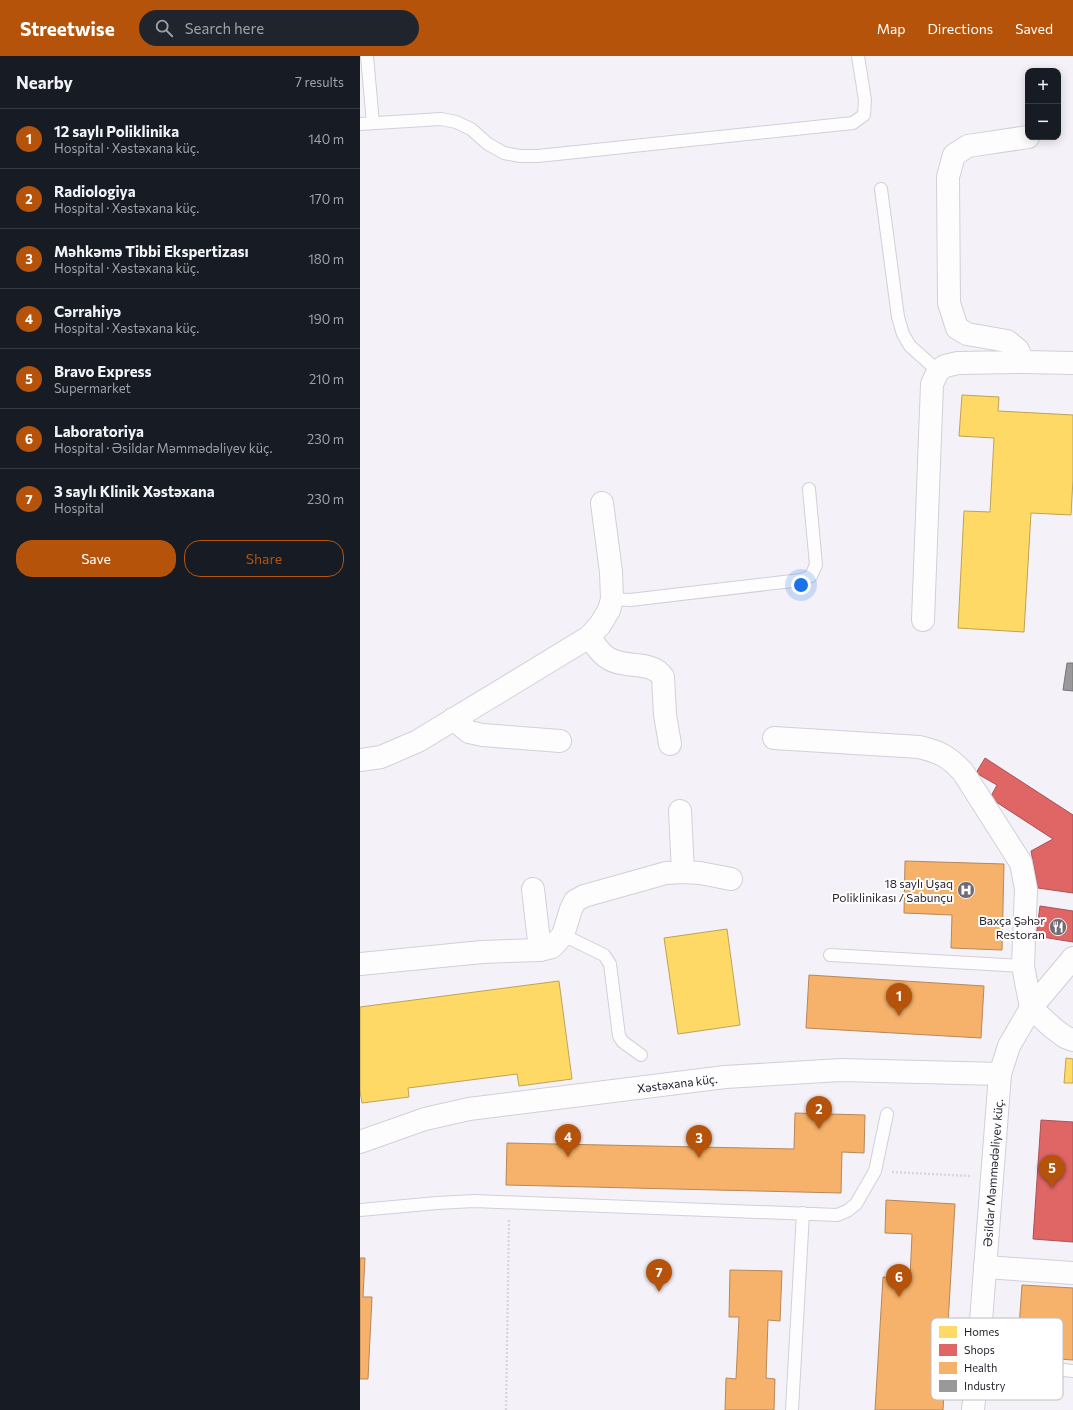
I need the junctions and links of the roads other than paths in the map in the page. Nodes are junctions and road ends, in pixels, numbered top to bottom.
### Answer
1 (367, 56) edge
2 (858, 56) edge
3 (373, 123) junction
4 (360, 124) edge
5 (1025, 137) edge
6 (882, 189) dead end
7 (1023, 362) junction
8 (1073, 363) edge
9 (938, 371) junction
10 (810, 489) dead end
11 (602, 503) dead end
12 (612, 599) junction
13 (923, 620) dead end
14 (589, 636) junction
15 (453, 719) junction
16 (774, 738) dead end
17 (560, 741) dead end
18 (670, 744) dead end
19 (360, 760) edge
20 (680, 811) dead end
21 (683, 872) junction
22 (731, 880) dead end
23 (533, 890) dead end
24 (563, 935) junction
25 (540, 950) junction
26 (830, 956) dead end
27 (1073, 958) edge
28 (360, 964) edge
29 (1023, 966) junction
30 (1031, 1008) junction
31 (1073, 1040) edge
32 (641, 1055) dead end
33 (1000, 1074) junction
34 (887, 1114) dead end
35 (360, 1142) edge
36 (360, 1210) edge
37 (803, 1214) junction
38 (985, 1267) junction
39 (1073, 1273) edge
40 (981, 1318) edge
41 (1063, 1370) edge
42 (1073, 1371) edge
43 (974, 1400) edge
44 (792, 1410) edge
45 (973, 1410) edge

1 - 3 lane
2 - 3 lane
3 - 4 lane
5 - 7 street
6 - 9 lane
7 - 8 street
7 - 9 street
9 - 13 street
10 - 12 lane
11 - 12 street
12 - 14 street
14 - 15 street
14 - 18 street
15 - 17 street
15 - 19 street
16 - 29 street
20 - 21 street
21 - 22 street
21 - 24 street
23 - 25 street
24 - 25 street
24 - 32 lane
25 - 28 street
26 - 29 lane
27 - 30 street, Əsildar Məmmədəliyev küç.
29 - 30 street
30 - 31 street
30 - 33 street, Əsildar Məmmədəliyev küç.
33 - 35 street, Xəstəxana küç.
33 - 38 street, Əsildar Məmmədəliyev küç.
34 - 37 lane
36 - 37 lane
37 - 44 lane
38 - 39 street
38 - 40 street, Əsildar Məmmədəliyev küç.
41 - 42 lane
43 - 45 street, Əsildar Məmmədəliyev küç.

